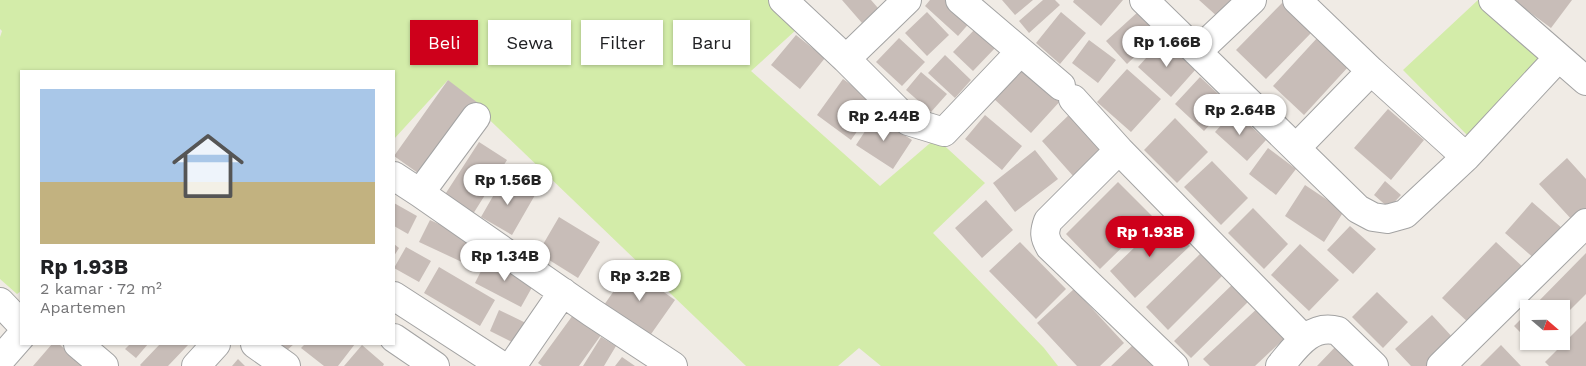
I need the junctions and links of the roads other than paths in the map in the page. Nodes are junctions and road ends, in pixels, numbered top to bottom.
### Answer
1 (783, 0) edge
2 (907, 0) edge
3 (960, 0) edge
4 (1144, 0) edge
5 (1252, 0) edge
6 (1297, 0) edge
7 (1493, 0) edge
8 (1020, 52) junction
9 (1197, 52) junction
10 (1558, 58) junction
11 (846, 59) junction
12 (1371, 71) junction
13 (1586, 81) edge
14 (476, 117) dead end
15 (1296, 148) junction
16 (1119, 150) junction
17 (1466, 156) junction
18 (395, 177) edge
19 (420, 192) junction
20 (1586, 223) edge
21 (563, 292) junction
22 (395, 297) edge
23 (0, 302) edge
24 (20, 323) edge
25 (20, 337) edge
26 (395, 339) edge
27 (1304, 339) junction
28 (79, 345) edge
29 (213, 345) edge
30 (256, 345) edge
31 (0, 360) edge
32 (104, 366) edge
33 (196, 366) edge
34 (286, 366) edge
35 (435, 366) edge
36 (502, 366) edge
37 (512, 366) edge
38 (673, 366) edge
39 (1174, 366) edge
40 (1280, 366) edge
41 (1374, 366) edge
42 (1441, 366) edge

1 - 11 street
2 - 11 street
3 - 8 street
4 - 9 street
5 - 9 street
6 - 12 street
7 - 10 street
8 - 11 street
8 - 16 street
9 - 15 street
10 - 13 street
10 - 17 street
12 - 15 street
12 - 17 street
14 - 19 street
15 - 17 street
16 - 27 street
16 - 39 street
18 - 19 street
19 - 21 street
20 - 42 street
21 - 37 street
21 - 38 street
22 - 36 street
23 - 24 street
25 - 31 street
26 - 35 street
27 - 40 street
27 - 41 street
28 - 32 street
29 - 33 street
30 - 34 street

